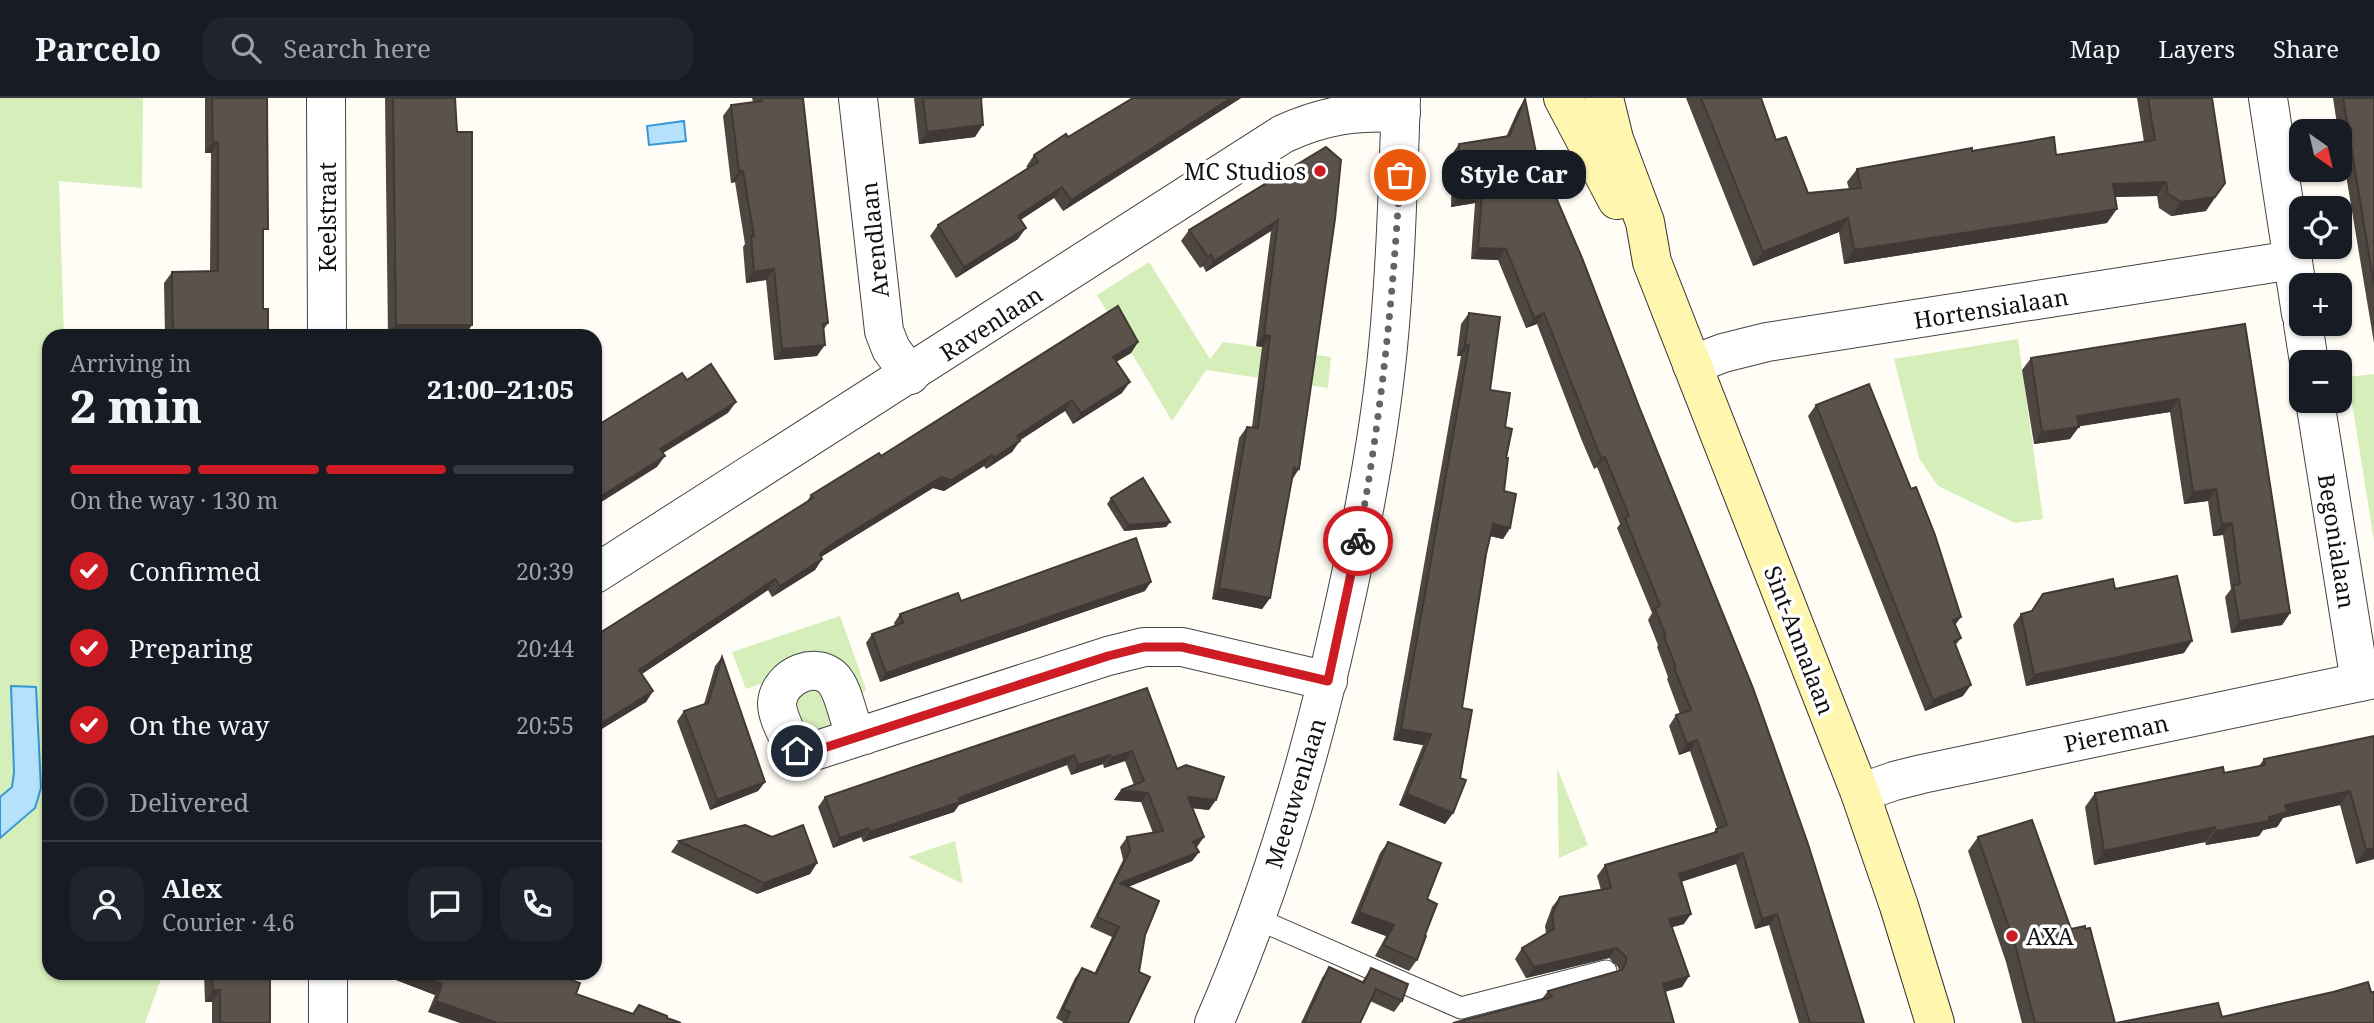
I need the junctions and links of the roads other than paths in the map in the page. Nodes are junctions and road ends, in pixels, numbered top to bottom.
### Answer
1 (326, 98) edge
2 (859, 98) edge
3 (1563, 98) edge
4 (1604, 98) edge
5 (2268, 98) edge
6 (1401, 105) edge
7 (2293, 260) junction
8 (1652, 262) junction
9 (2295, 273) edge
10 (327, 329) edge
11 (1692, 365) junction
12 (910, 375) junction
13 (2317, 413) edge
14 (602, 571) edge
15 (1328, 681) junction
16 (2367, 681) edge
17 (865, 735) dead end
18 (1860, 793) junction
19 (1255, 918) junction
20 (1606, 971) edge
21 (328, 980) edge
22 (328, 1023) edge
23 (1214, 1023) edge
24 (1935, 1023) edge

1 - 10 street, Keelstraat
2 - 12 street, Arendlaan
3 - 8 main road, Sint-Annalaan
4 - 8 main road, Sint-Annalaan
5 - 7 street
6 - 12 street, Ravenlaan
6 - 15 street, Meeuwenlaan
7 - 9 street
7 - 11 street, Hortensialaan
8 - 11 main road, Sint-Annalaan
11 - 18 main road, Sint-Annalaan
12 - 14 street, Ravenlaan
13 - 16 street, Begonialaan
15 - 17 street
15 - 19 street, Meeuwenlaan
16 - 18 street, Piereman
18 - 24 main road, Sint-Annalaan
19 - 20 lane
19 - 23 street, Meeuwenlaan
21 - 22 street

